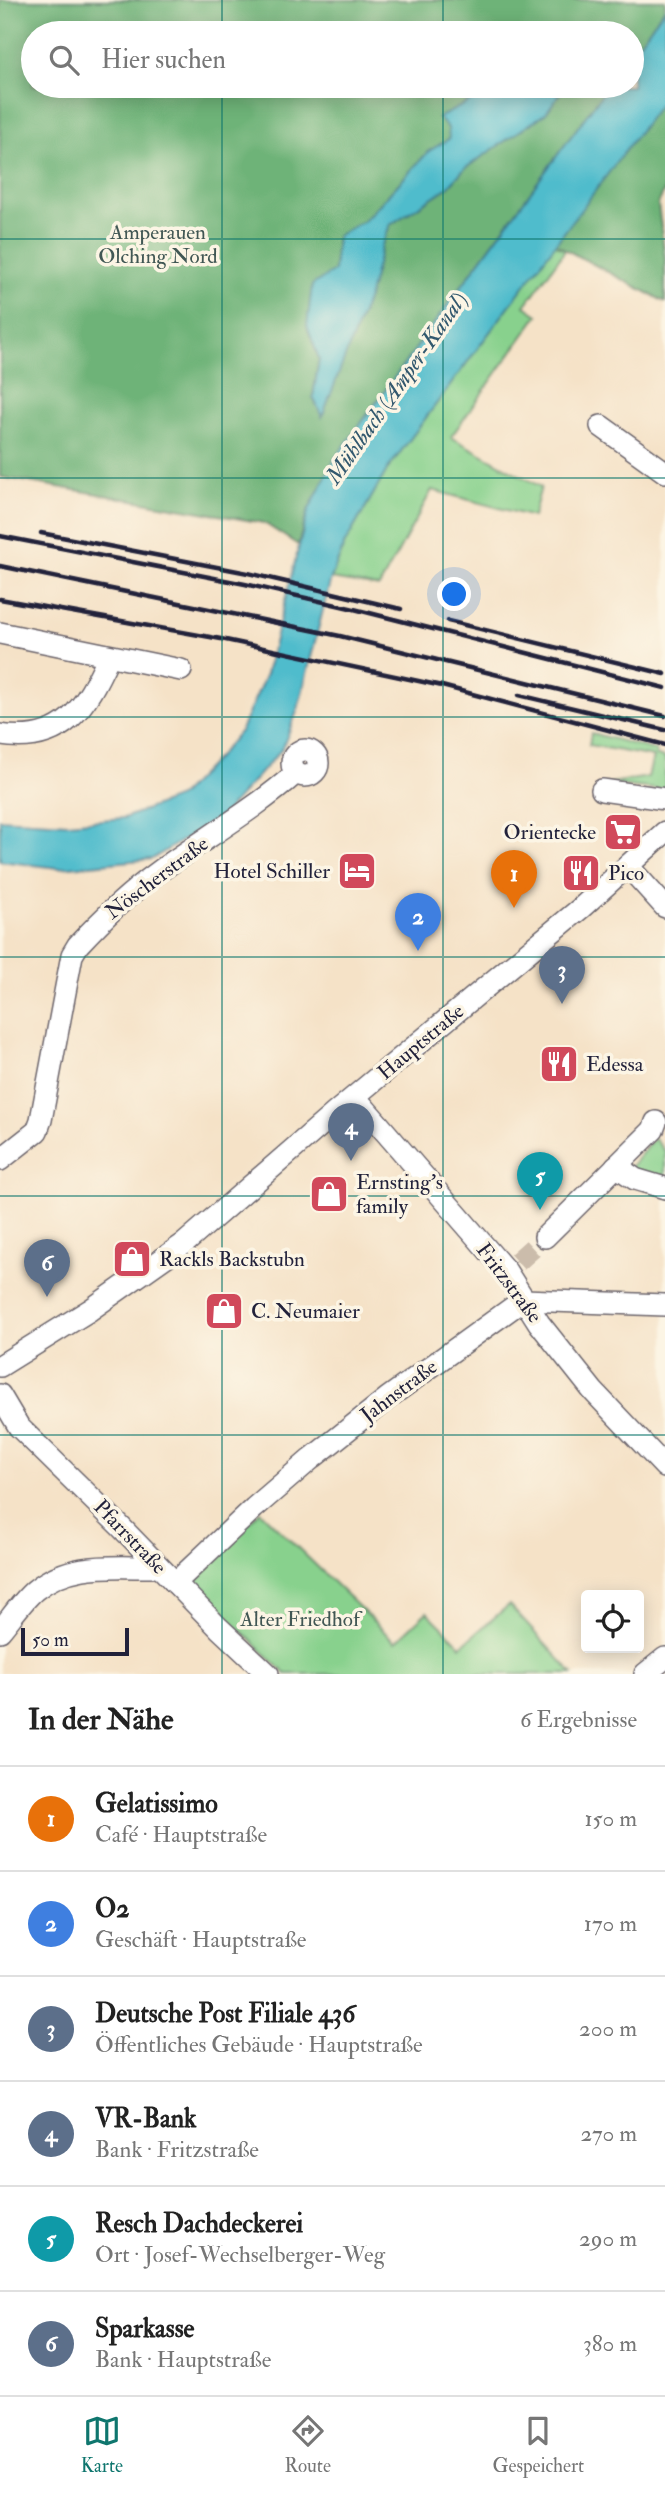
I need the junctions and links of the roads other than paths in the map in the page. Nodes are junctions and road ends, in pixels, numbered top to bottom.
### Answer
1 (601, 426) dead end
2 (665, 472) edge
3 (0, 633) edge
4 (109, 656) junction
5 (181, 670) dead end
6 (0, 735) edge
7 (296, 773) dead end
8 (602, 790) dead end
9 (665, 799) edge
10 (665, 832) edge
11 (628, 866) junction
12 (665, 906) edge
13 (355, 1097) junction
14 (658, 1133) edge
15 (0, 1160) edge
16 (616, 1166) junction
17 (665, 1188) edge
18 (545, 1237) tunnel mouth
19 (523, 1300) junction
20 (665, 1306) edge
21 (0, 1366) edge
22 (0, 1395) edge
23 (665, 1467) edge
24 (159, 1567) junction
25 (175, 1583) junction
26 (0, 1631) edge
27 (665, 1658) edge
28 (268, 1674) edge
29 (645, 1674) edge

1 - 2 street
3 - 4 street
4 - 5 street
4 - 6 street
7 - 15 street, Nöscherstraße
8 - 9 street
10 - 11 street, Hauptstraße
11 - 12 street
11 - 13 street, Hauptstraße
13 - 19 street, Fritzstraße
13 - 21 street, Hauptstraße
14 - 16 street
16 - 17 street
16 - 18 street
19 - 20 street
19 - 23 street, Fritzstraße
19 - 25 street, Jahnstraße
22 - 24 street, Pfarrstraße
24 - 25 street, Pfarrstraße
24 - 26 street
25 - 28 street, Pfarrstraße
27 - 29 street

